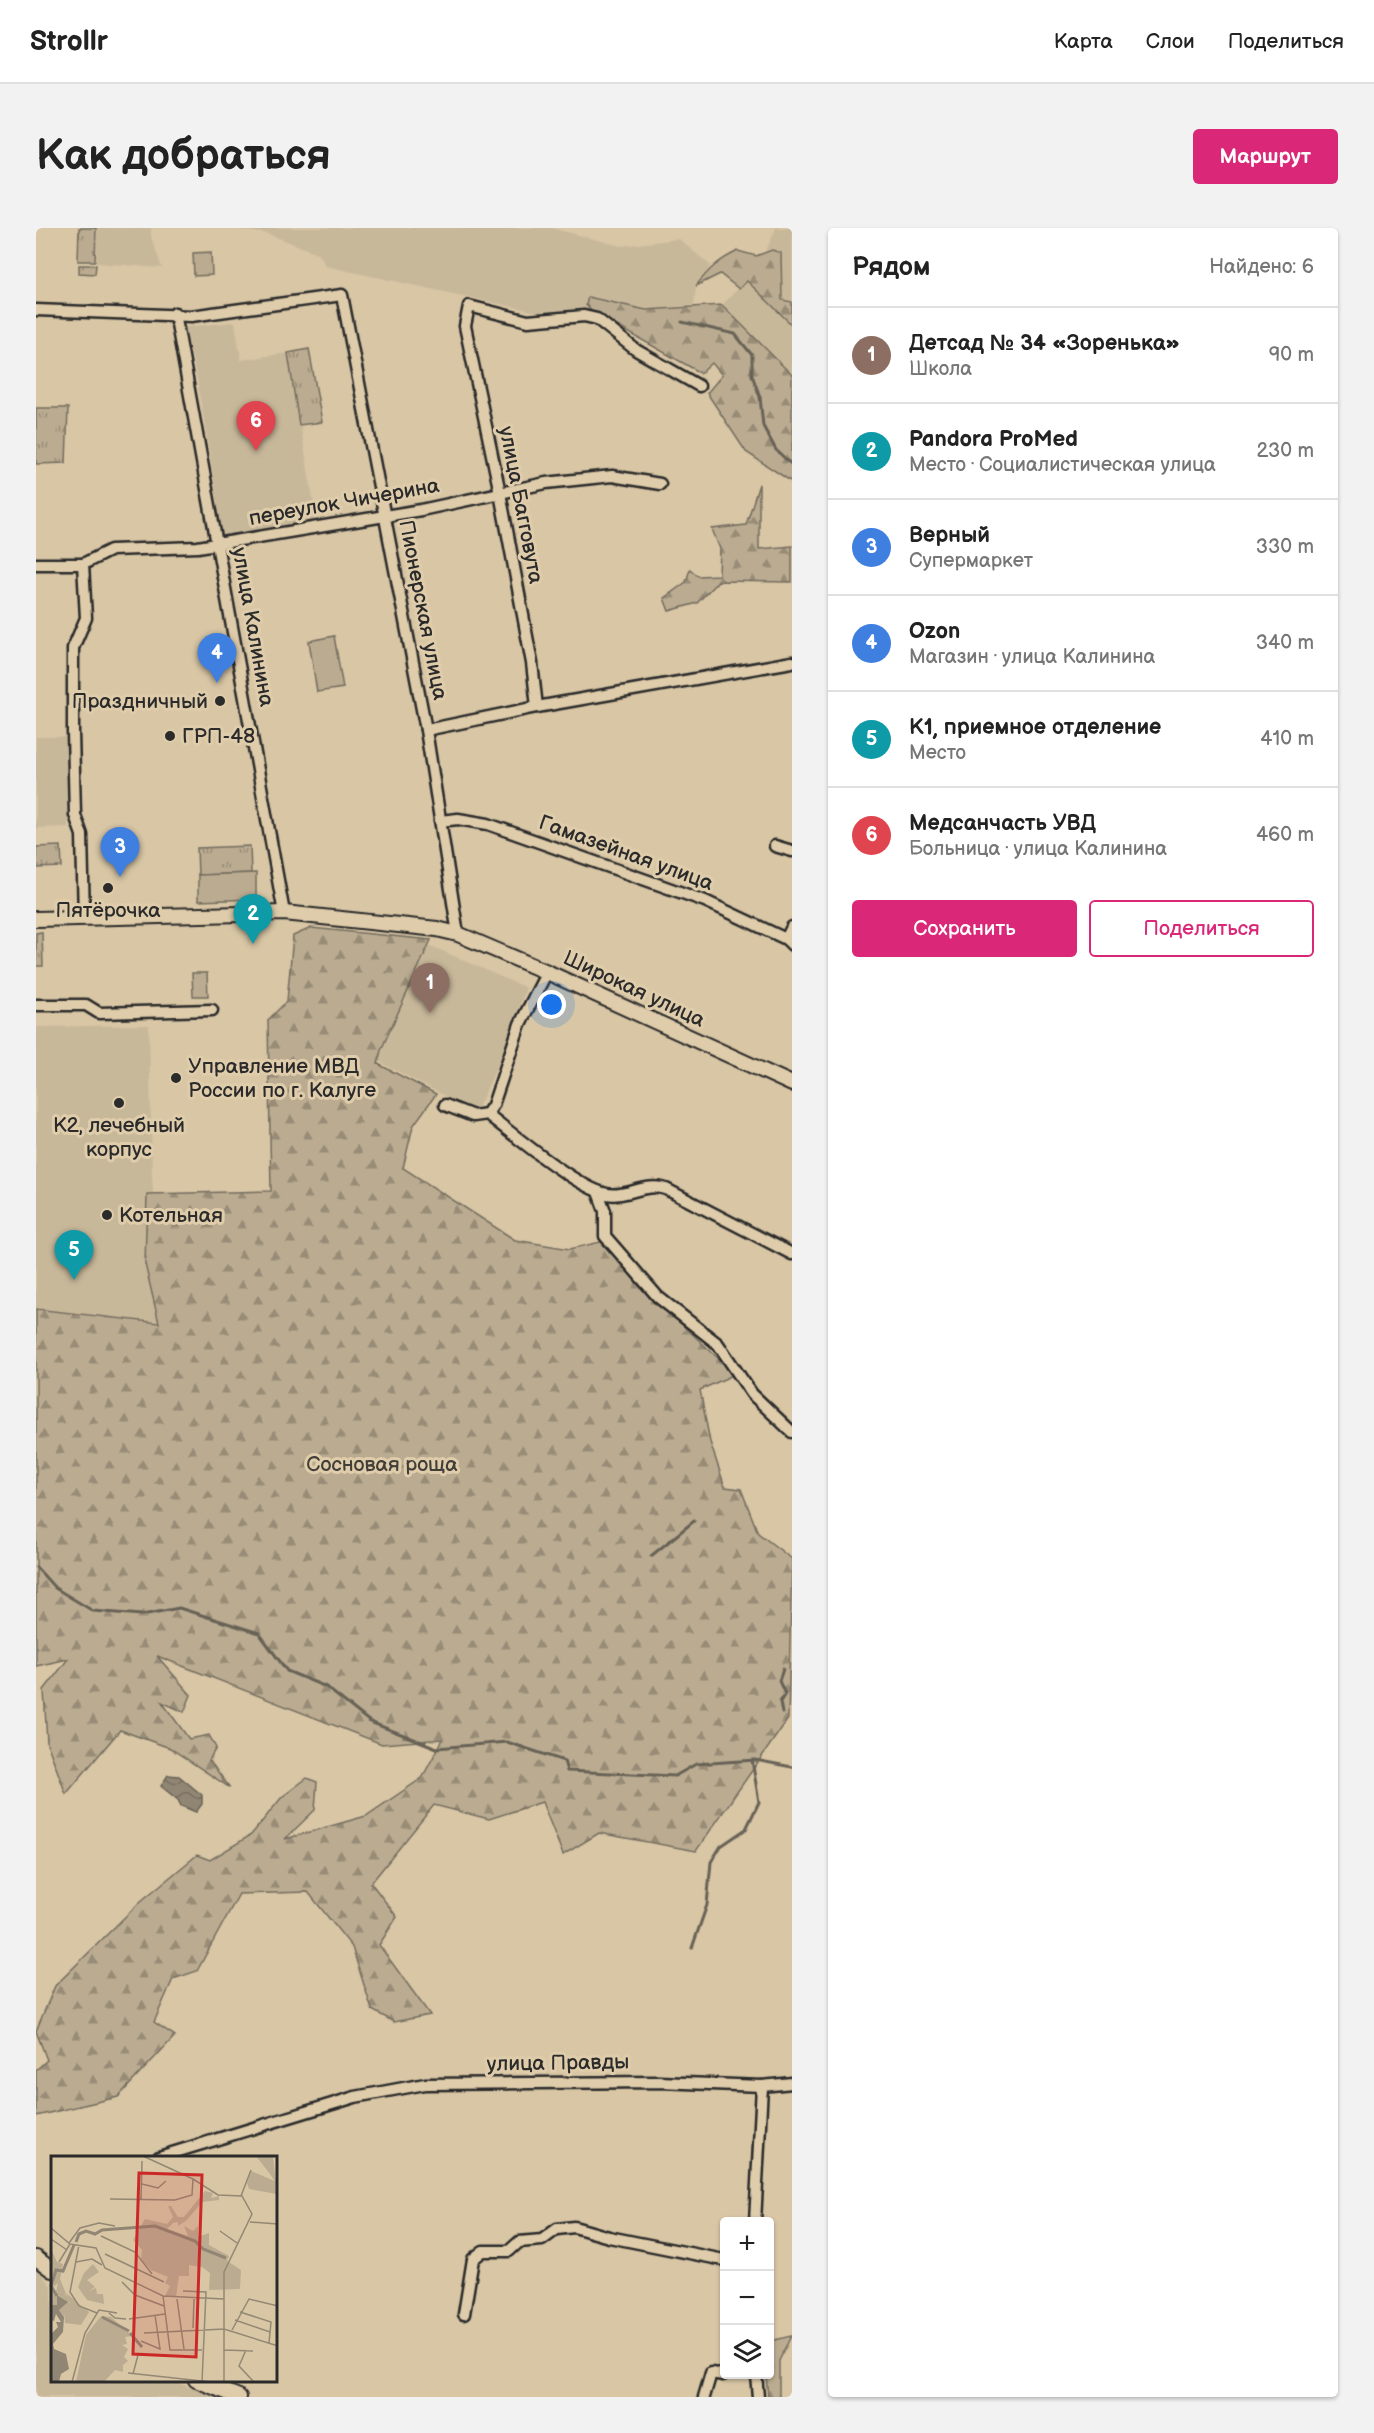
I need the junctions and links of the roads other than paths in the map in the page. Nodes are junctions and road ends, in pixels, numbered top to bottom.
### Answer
1 (36, 310) edge
2 (175, 313) junction
3 (699, 386) dead end
4 (660, 484) dead end
5 (500, 493) junction
6 (385, 516) junction
7 (218, 544) junction
8 (36, 564) edge
9 (83, 564) junction
10 (792, 662) edge
11 (537, 707) junction
12 (426, 730) junction
13 (440, 821) junction
14 (775, 846) dead end
15 (792, 851) edge
16 (284, 913) junction
17 (84, 918) junction
18 (36, 919) edge
19 (792, 927) edge
20 (458, 934) junction
21 (789, 942) edge
22 (546, 972) junction
23 (36, 1005) edge
24 (212, 1010) dead end
25 (792, 1084) edge
26 (445, 1105) dead end
27 (487, 1114) junction
28 (598, 1192) junction
29 (792, 1254) edge
30 (792, 1432) edge
31 (792, 2083) edge
32 (762, 2086) junction
33 (162, 2156) edge
34 (756, 2217) edge
35 (36, 2258) edge
36 (720, 2259) edge
37 (51, 2269) edge
38 (464, 2314) dead end
39 (720, 2374) edge
40 (756, 2379) edge
41 (201, 2382) edge
42 (239, 2397) edge
43 (704, 2397) edge
44 (758, 2397) edge

1 - 2 street
2 - 6 street, Пионерская улица
2 - 7 street, улица Калинина
3 - 5 street, улица Багговута
4 - 5 street, переулок Чичерина
5 - 6 street, переулок Чичерина
5 - 11 street, улица Багговута
6 - 7 street, переулок Чичерина
6 - 12 street, Пионерская улица
7 - 9 street, переулок Чичерина
7 - 16 street, улица Калинина
8 - 9 street, переулок Чичерина
9 - 17 street
10 - 11 street
11 - 12 street
12 - 13 street, Пионерская улица
13 - 20 street, Пионерская улица
13 - 21 street, Гамазейная улица
14 - 15 street
16 - 17 street, Широкая улица
16 - 20 street, Широкая улица
17 - 18 street, Широкая улица
19 - 21 street
20 - 22 street, Широкая улица
22 - 25 street, Широкая улица
22 - 27 street
23 - 24 street
26 - 27 street
27 - 28 street
28 - 29 street
28 - 30 street
31 - 32 street, улица Правды
32 - 33 street, улица Правды
32 - 34 street
35 - 37 street
36 - 38 street
39 - 43 street
40 - 44 street
41 - 42 street

